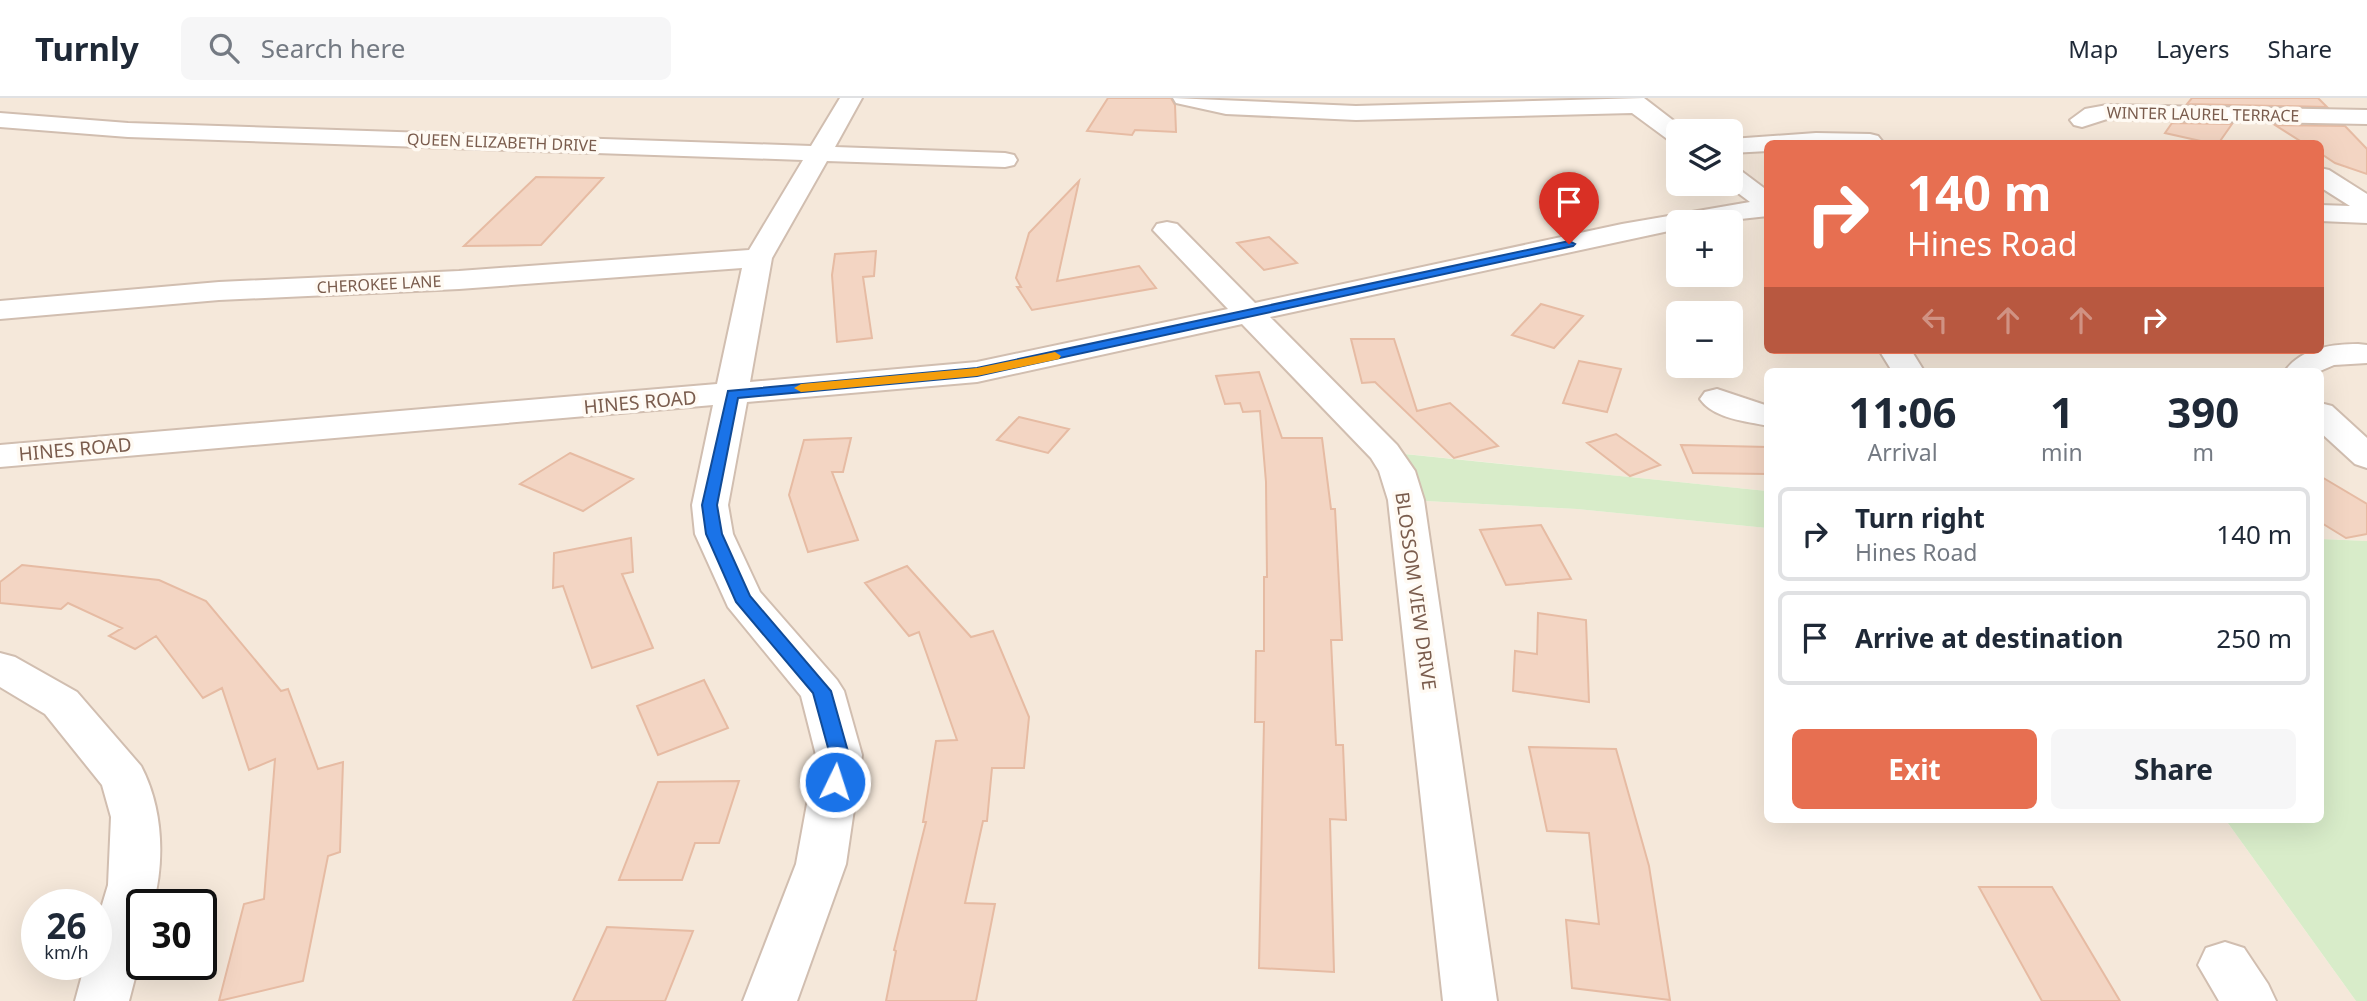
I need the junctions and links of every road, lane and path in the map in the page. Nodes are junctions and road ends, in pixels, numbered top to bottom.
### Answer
1 (851, 98) edge
2 (1184, 98) edge
3 (1635, 102) edge
4 (1388, 106) edge
5 (2230, 114) junction
6 (2367, 117) edge
7 (0, 120) edge
8 (2082, 120) dead end
9 (1666, 127) edge
10 (2263, 136) dead end
11 (1764, 143) edge
12 (1743, 144) edge
13 (817, 153) junction
14 (1005, 160) dead end
15 (2324, 178) edge
16 (1743, 185) edge
17 (1764, 203) edge
18 (2367, 206) edge
19 (1764, 207) edge
20 (2324, 213) edge
21 (2367, 215) edge
22 (1167, 230) dead end
23 (758, 258) junction
24 (0, 310) edge
25 (1252, 314) junction
26 (2367, 354) edge
27 (2304, 368) edge
28 (732, 394) junction
29 (1717, 399) dead end
30 (1764, 415) edge
31 (2324, 417) edge
32 (0, 456) edge
33 (2367, 457) edge
34 (0, 668) edge
35 (102, 1001) edge
36 (770, 1001) edge
37 (1469, 1001) edge

1 - 13 street
2 - 4 street
3 - 4 street
3 - 9 street
5 - 6 street, WINTER LAUREL TERRACE
5 - 8 street, WINTER LAUREL TERRACE
5 - 10 street
7 - 13 street, QUEEN ELIZABETH DRIVE
11 - 12 street
13 - 14 street, QUEEN ELIZABETH DRIVE
13 - 23 street
15 - 18 street
16 - 17 street
19 - 25 street, HINES ROAD
20 - 21 street
22 - 25 street, BLOSSOM VIEW DRIVE
23 - 24 street, CHEROKEE LANE
23 - 28 street
25 - 28 street, HINES ROAD
25 - 37 street, BLOSSOM VIEW DRIVE
26 - 27 street
28 - 32 street, HINES ROAD
28 - 36 street
29 - 30 street
31 - 33 street
34 - 35 street

